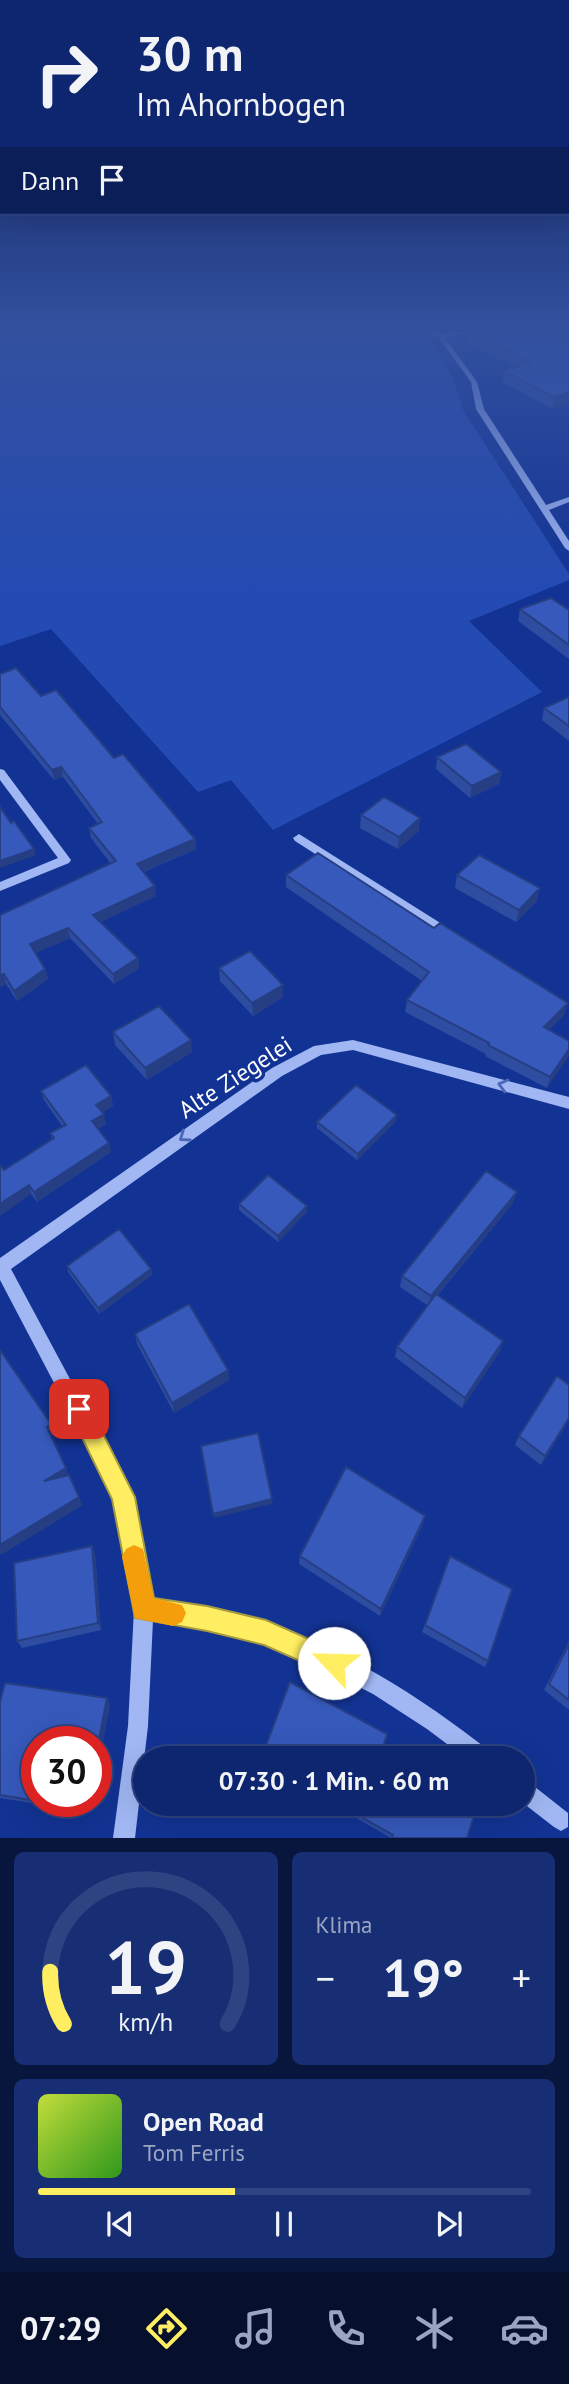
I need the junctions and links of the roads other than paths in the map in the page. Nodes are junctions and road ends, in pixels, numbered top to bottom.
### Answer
1 (485, 417) edge
2 (569, 499) edge
3 (544, 509) junction
4 (569, 548) edge
5 (0, 772) edge
6 (299, 838) dead end
7 (0, 887) edge
8 (463, 943) edge
9 (569, 1102) edge
10 (0, 1266) edge
11 (144, 1609) junction
12 (468, 1746) edge
13 (535, 1799) edge
14 (561, 1820) dead end
15 (124, 1838) edge

1 - 3 street
2 - 3 street
3 - 4 street
5 - 7 street
6 - 8 street
9 -> 10 street, Alte Ziegelei
10 - 11 street
11 - 12 street
11 - 15 street
13 - 14 street

